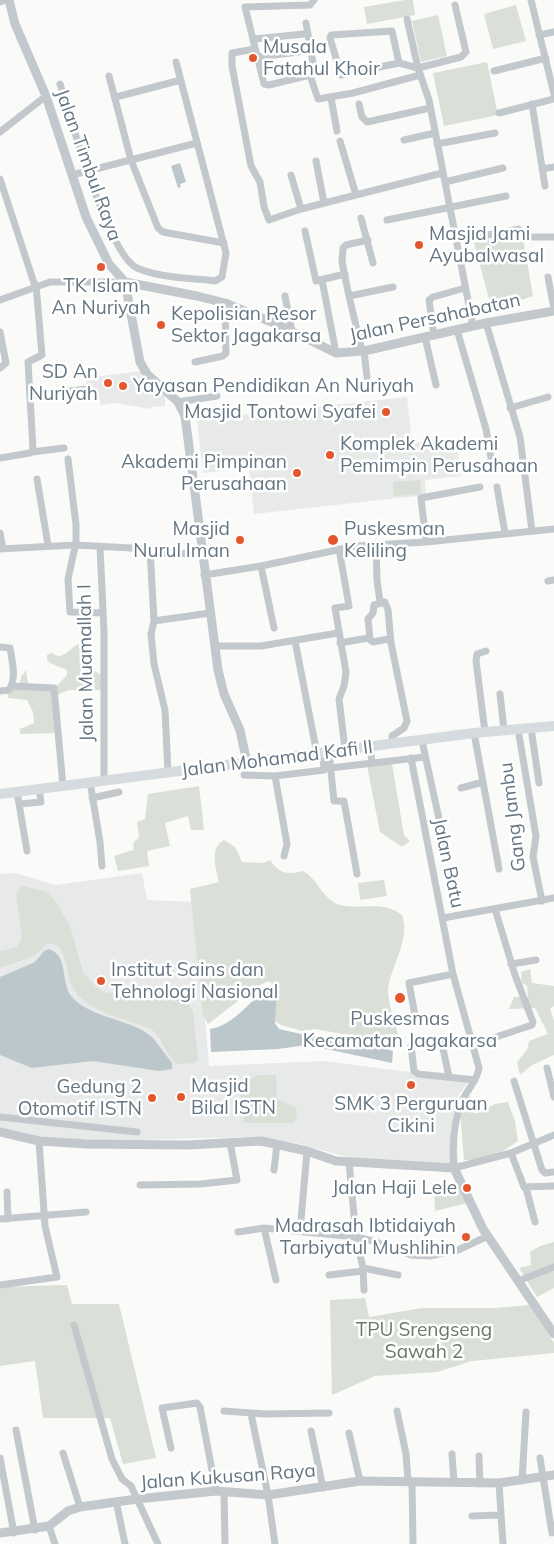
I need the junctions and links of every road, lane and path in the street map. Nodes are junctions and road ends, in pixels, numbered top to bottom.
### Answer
1 (5, 0) edge
2 (10, 0) edge
3 (314, 0) edge
4 (531, 0) edge
5 (0, 2) edge
6 (455, 5) dead end
7 (407, 18) dead end
8 (306, 23) dead end
9 (554, 32) edge
10 (304, 34) dead end
11 (539, 35) junction
12 (254, 39) junction
13 (255, 50) junction
14 (299, 52) dead end
15 (258, 57) junction
16 (546, 58) junction
17 (176, 62) dead end
18 (398, 63) junction
19 (551, 69) edge
20 (494, 71) dead end
21 (419, 72) junction
22 (310, 75) junction
23 (109, 76) dead end
24 (180, 80) junction
25 (60, 84) dead end
26 (554, 94) edge
27 (46, 96) junction
28 (116, 97) junction
29 (330, 98) junction
30 (554, 99) edge
31 (359, 104) dead end
32 (532, 104) junction
33 (430, 108) junction
34 (500, 113) dead end
35 (337, 130) dead end
36 (0, 132) edge
37 (435, 133) junction
38 (496, 133) dead end
39 (404, 140) dead end
40 (340, 141) dead end
41 (197, 143) junction
42 (437, 144) junction
43 (131, 160) junction
44 (316, 161) dead end
45 (554, 167) edge
46 (503, 168) dead end
47 (542, 169) junction
48 (88, 171) junction
49 (442, 173) junction
50 (72, 175) junction
51 (291, 175) dead end
52 (0, 179) edge
53 (445, 182) junction
54 (545, 186) dead end
55 (356, 192) junction
56 (506, 196) dead end
57 (324, 202) junction
58 (449, 208) junction
59 (301, 209) junction
60 (361, 218) dead end
61 (387, 220) dead end
62 (220, 227) junction
63 (305, 231) dead end
64 (477, 237) dead end
65 (554, 237) edge
66 (368, 240) junction
67 (224, 243) junction
68 (226, 253) junction
69 (373, 263) dead end
70 (345, 274) junction
71 (548, 277) dead end
72 (322, 280) junction
73 (125, 282) junction
74 (35, 285) junction
75 (393, 286) dead end
76 (465, 288) junction
77 (285, 296) dead end
78 (349, 296) junction
79 (0, 300) edge
80 (225, 303) junction
81 (554, 310) edge
82 (486, 323) junction
83 (473, 326) junction
84 (457, 330) junction
85 (0, 332) edge
86 (292, 332) junction
87 (430, 336) junction
88 (363, 351) junction
89 (336, 353) junction
90 (195, 362) dead end
91 (0, 368) edge
92 (367, 377) dead end
93 (436, 385) dead end
94 (86, 389) dead end
95 (30, 396) junction
96 (216, 396) dead end
97 (548, 397) dead end
98 (178, 402) junction
99 (510, 408) junction
100 (64, 448) dead end
101 (32, 452) junction
102 (0, 458) edge
103 (68, 459) dead end
104 (492, 464) dead end
105 (37, 479) dead end
106 (480, 487) dead end
107 (497, 487) dead end
108 (554, 530) edge
109 (532, 531) junction
110 (0, 533) edge
111 (506, 533) junction
112 (426, 542) junction
113 (376, 544) junction
114 (48, 545) junction
115 (75, 545) junction
116 (100, 547) junction
117 (1, 549) edge
118 (150, 549) junction
119 (339, 549) junction
120 (202, 554) junction
121 (261, 566) junction
122 (204, 575) junction
123 (380, 602) junction
124 (103, 613) junction
125 (210, 614) junction
126 (154, 621) junction
127 (274, 628) dead end
128 (338, 633) junction
129 (370, 639) junction
130 (295, 641) junction
131 (340, 643) junction
132 (391, 643) junction
133 (215, 646) junction
134 (0, 647) edge
135 (486, 651) dead end
136 (11, 686) junction
137 (0, 691) edge
138 (500, 694) dead end
139 (554, 726) edge
140 (504, 730) junction
141 (485, 732) junction
142 (519, 733) junction
143 (531, 733) junction
144 (475, 738) junction
145 (393, 744) junction
146 (345, 749) junction
147 (424, 750) junction
148 (371, 755) junction
149 (411, 758) junction
150 (326, 761) junction
151 (247, 763) junction
152 (168, 772) junction
153 (244, 775) dead end
154 (275, 776) junction
155 (109, 780) junction
156 (483, 782) junction
157 (539, 782) dead end
158 (90, 783) junction
159 (62, 786) junction
160 (460, 788) dead end
161 (0, 794) edge
162 (92, 796) junction
163 (19, 798) junction
164 (445, 846) dead end
165 (27, 852) dead end
166 (284, 856) dead end
167 (102, 866) dead end
168 (499, 869) dead end
169 (357, 874) dead end
170 (554, 898) edge
171 (542, 901) junction
172 (495, 909) junction
173 (443, 918) junction
174 (536, 960) dead end
175 (511, 964) junction
176 (453, 974) junction
177 (416, 1021) dead end
178 (442, 1039) dead end
179 (472, 1045) junction
180 (411, 1046) dead end
181 (547, 1068) dead end
182 (449, 1077) junction
183 (475, 1080) junction
184 (514, 1080) dead end
185 (554, 1097) edge
186 (0, 1117) edge
187 (0, 1132) edge
188 (137, 1132) dead end
189 (554, 1135) edge
190 (39, 1141) junction
191 (230, 1142) junction
192 (534, 1142) junction
193 (277, 1144) junction
194 (307, 1151) junction
195 (511, 1153) junction
196 (349, 1162) junction
197 (454, 1168) junction
198 (274, 1170) dead end
199 (554, 1172) edge
200 (140, 1185) dead end
201 (554, 1186) edge
202 (526, 1188) junction
203 (7, 1192) dead end
204 (86, 1212) dead end
205 (45, 1217) junction
206 (4, 1219) edge
207 (301, 1220) dead end
208 (535, 1222) dead end
209 (264, 1228) junction
210 (238, 1232) dead end
211 (488, 1236) junction
212 (356, 1238) junction
213 (554, 1267) edge
214 (363, 1270) junction
215 (398, 1274) dead end
216 (329, 1275) dead end
217 (276, 1280) dead end
218 (518, 1281) junction
219 (0, 1285) edge
220 (364, 1290) dead end
221 (74, 1325) dead end
222 (554, 1334) edge
223 (224, 1411) dead end
224 (397, 1411) dead end
225 (526, 1412) dead end
226 (329, 1413) dead end
227 (251, 1414) junction
228 (16, 1430) dead end
229 (311, 1431) dead end
230 (349, 1433) dead end
231 (171, 1448) dead end
232 (63, 1453) dead end
233 (452, 1454) dead end
234 (479, 1456) dead end
235 (0, 1458) edge
236 (540, 1458) dead end
237 (1, 1467) edge
238 (554, 1475) edge
239 (542, 1477) junction
240 (360, 1481) junction
241 (410, 1481) junction
242 (522, 1481) junction
243 (454, 1483) junction
244 (499, 1483) junction
245 (480, 1484) junction
246 (323, 1488) junction
247 (220, 1492) junction
248 (268, 1494) junction
249 (137, 1499) junction
250 (116, 1501) junction
251 (80, 1507) junction
252 (500, 1515) junction
253 (472, 1516) dead end
254 (50, 1526) junction
255 (35, 1530) junction
256 (0, 1533) edge
257 (14, 1533) junction
258 (552, 1533) dead end
259 (55, 1544) edge
260 (125, 1544) edge
261 (158, 1544) edge
262 (225, 1544) edge
263 (275, 1544) edge
264 (413, 1544) edge
265 (504, 1544) edge

1 - 5 street
2 - 27 street, Jalan Timbul Raya
3 - 12 street
4 - 11 street
6 - 21 street
7 - 21 street
8 - 22 street
9 - 11 street
10 - 12 street
11 - 16 street
12 - 13 street
13 - 15 street
13 - 59 street
14 - 15 street
15 - 22 street
16 - 19 street
16 - 20 street
17 - 24 street
18 - 18 street
18 - 21 street
19 - 26 street
21 - 29 street
21 - 33 street
22 - 29 street
23 - 28 street
24 - 28 street
24 - 41 street
25 - 48 street
27 - 36 street
27 - 50 street, Jalan Timbul Raya
28 - 43 street
29 - 35 street
30 - 32 street
31 - 33 street
32 - 34 street
32 - 47 street
33 - 37 street
37 - 39 street
37 - 42 street
38 - 42 street
40 - 55 street
41 - 43 street
41 - 62 street
42 - 49 street
43 - 48 street
43 - 67 street
44 - 57 street
45 - 47 street
46 - 53 street
47 - 54 street
48 - 50 street
48 - 68 street
49 - 53 street
49 - 55 street
50 - 73 street, Jalan Timbul Raya
51 - 59 street
52 - 74 street
53 - 58 street
55 - 57 street
56 - 58 street
57 - 59 street
58 - 61 street
58 - 76 street
60 - 66 street
62 - 67 street
62 - 68 street
63 - 72 street
64 - 65 street
66 - 69 street
66 - 70 street
67 - 68 street
70 - 72 street
70 - 78 street
71 - 81 street
72 - 89 street
73 - 74 street
73 - 80 street, Jalan Persahabatan
73 - 98 street
74 - 79 street
74 - 95 street
75 - 78 street
76 - 83 street
76 - 87 street
77 - 86 street
78 - 88 street
80 - 86 street, Jalan Persahabatan
80 - 90 street
81 - 82 street, Jalan Persahabatan
82 - 83 street, Jalan Persahabatan
82 - 99 street
83 - 84 street, Jalan Persahabatan
84 - 87 street, Jalan Persahabatan
84 - 104 street
85 - 91 street
86 - 89 street, Jalan Persahabatan
87 - 88 street, Jalan Persahabatan
87 - 93 street
88 - 89 street, Jalan Persahabatan
88 - 92 street
94 - 95 street
95 - 101 street
96 - 98 street
97 - 99 street
98 - 120 street
99 - 109 street
100 - 101 street
101 - 102 street
103 - 115 street
105 - 114 street
106 - 112 street
107 - 111 street
108 - 109 street
109 - 111 street
110 - 117 street
111 - 112 street
112 - 113 street
113 - 119 street
113 - 123 street
114 - 115 street
114 - 117 street
115 - 116 street
115 - 124 street
116 - 118 street
116 - 124 street, Jalan Muamallah I
118 - 120 street
118 - 126 street
119 - 121 street
119 - 128 street
120 - 122 street
121 - 122 street
121 - 127 street
122 - 125 street
123 - 129 street
123 - 132 street
124 - 155 street, Jalan Muamallah I
125 - 126 street
125 - 133 street
126 - 152 street
128 - 130 street
128 - 131 street
129 - 131 street
129 - 132 street
130 - 133 street
130 - 150 street
131 - 146 street
132 - 145 street
133 - 151 street
134 - 136 street
135 - 141 street
136 - 137 street
136 - 159 street
138 - 140 street
139 - 143 main road, Jalan Mohamad Kafi II
140 - 141 main road, Jalan Mohamad Kafi II
140 - 142 main road, Jalan Mohamad Kafi II
141 - 144 main road, Jalan Mohamad Kafi II
142 - 143 main road, Jalan Mohamad Kafi II
142 - 171 street, Gang Jambu
143 - 157 street
144 - 147 main road, Jalan Mohamad Kafi II
144 - 156 street
145 - 147 main road, Jalan Mohamad Kafi II
145 - 148 main road, Jalan Mohamad Kafi II
146 - 148 main road, Jalan Mohamad Kafi II
146 - 150 main road, Jalan Mohamad Kafi II
147 - 149 street
147 - 164 street
148 - 149 street
148 - 150 street
149 - 173 street, Jalan Batu
150 - 151 main road, Jalan Mohamad Kafi II
150 - 154 street
150 - 169 street
151 - 152 main road, Jalan Mohamad Kafi II
152 - 155 main road, Jalan Mohamad Kafi II
153 - 154 street
154 - 166 street
155 - 158 main road, Jalan Mohamad Kafi II
155 - 162 street, Jalan Muamallah I
156 - 160 street
156 - 168 street
158 - 159 main road, Jalan Mohamad Kafi II
158 - 162 street
159 - 163 main road, Jalan Mohamad Kafi II
161 - 163 main road, Jalan Mohamad Kafi II
162 - 167 street
163 - 165 street
170 - 171 street
171 - 172 street
172 - 173 street
172 - 175 street
173 - 176 street, Jalan Batu
174 - 175 street
175 - 179 street
176 - 177 street
176 - 179 street, Jalan Batu
178 - 182 street
179 - 183 street, Jalan Batu
180 - 182 street
181 - 185 street
182 - 183 street
183 - 197 street, Jalan Batu
184 - 192 street
186 - 188 street
187 - 190 street
189 - 192 street
190 - 191 street
190 - 205 street
191 - 193 street
191 - 200 street
192 - 195 street
192 - 199 street
193 - 194 street
193 - 198 street
194 - 196 street
194 - 207 street
195 - 197 street
195 - 202 street
196 - 197 street
196 - 212 street
197 - 211 street
201 - 202 street
202 - 208 street
203 - 206 street
204 - 205 street
205 - 206 street
205 - 219 street
209 - 210 street
209 - 212 street
209 - 217 street
211 - 212 street
211 - 218 street
212 - 214 street
213 - 218 street
214 - 215 street
214 - 216 street
214 - 220 street
218 - 222 street
221 - 249 street
223 - 227 street
224 - 241 street
225 - 242 street
226 - 227 street
227 - 248 street
228 - 255 street
229 - 246 street
230 - 240 street
231 - 247 street
232 - 251 street
233 - 243 street
234 - 245 street
235 - 237 street
236 - 239 street
237 - 257 street
238 - 239 street, Jalan Kukusan Raya
239 - 242 street, Jalan Kukusan Raya
239 - 258 street
240 - 241 street, Jalan Kukusan Raya
240 - 246 street, Jalan Kukusan Raya
241 - 243 street, Jalan Kukusan Raya
241 - 264 street
242 - 244 street, Jalan Kukusan Raya
243 - 245 street, Jalan Kukusan Raya
244 - 245 street, Jalan Kukusan Raya
244 - 252 street
246 - 248 street, Jalan Kukusan Raya
247 - 248 street, Jalan Kukusan Raya
247 - 249 street, Jalan Kukusan Raya
247 - 262 street
248 - 263 street
249 - 250 street, Jalan Kukusan Raya
249 - 261 street
250 - 251 street, Jalan Kukusan Raya
250 - 260 street
251 - 254 street, Jalan Kukusan Raya
252 - 253 street
252 - 265 street
254 - 255 street, Jalan Kukusan Raya
254 - 259 street
255 - 257 street, Jalan Kukusan Raya
256 - 257 street, Jalan Kukusan Raya

